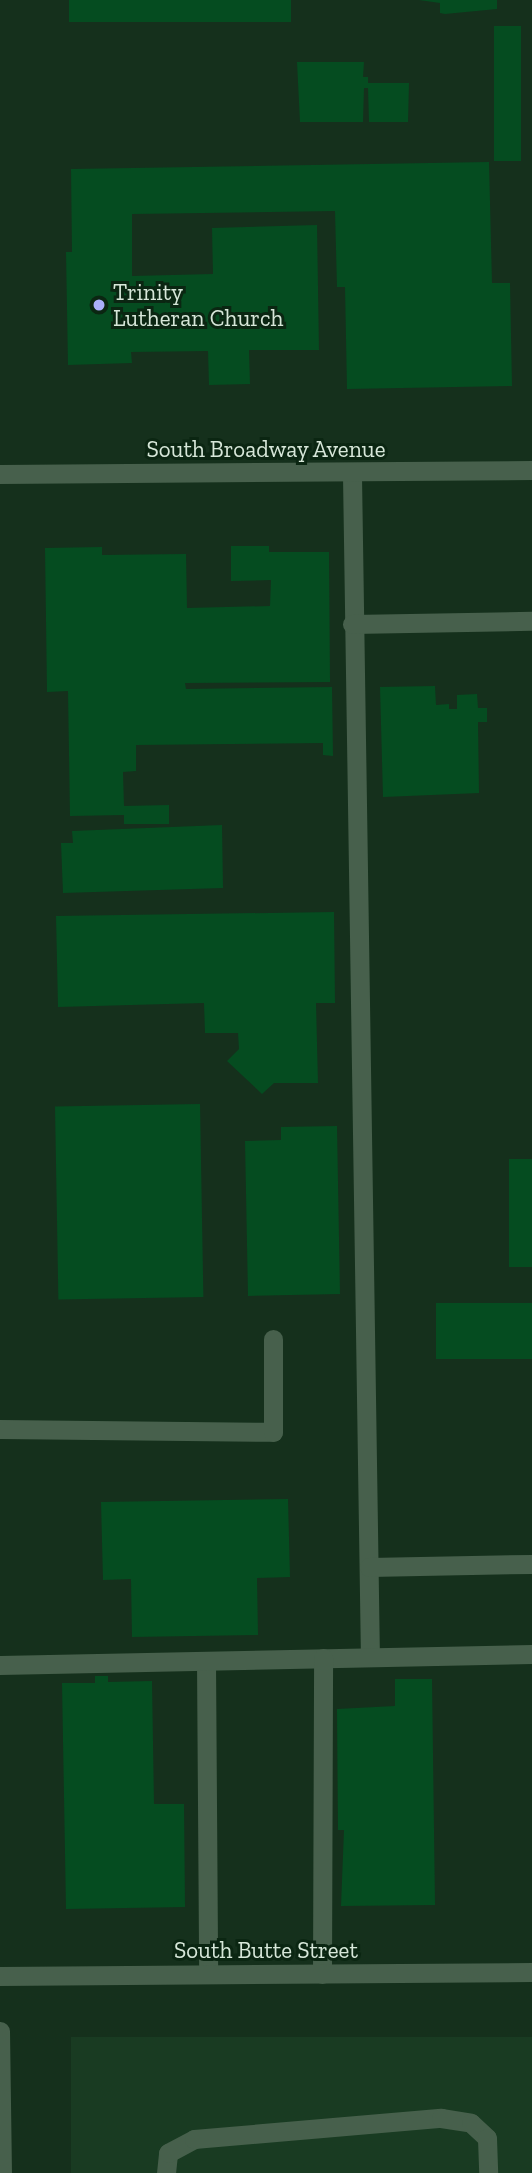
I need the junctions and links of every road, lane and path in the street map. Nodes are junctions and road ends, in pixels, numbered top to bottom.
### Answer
1 (532, 470) edge
2 (0, 474) edge
3 (352, 475) junction
4 (532, 621) edge
5 (352, 624) junction
6 (273, 1339) dead end
7 (0, 1429) edge
8 (532, 1564) edge
9 (369, 1567) junction
10 (532, 1654) edge
11 (370, 1657) junction
12 (323, 1658) junction
13 (206, 1661) junction
14 (0, 1665) edge
15 (532, 1972) edge
16 (322, 1974) junction
17 (208, 1975) junction
18 (0, 1976) edge
19 (0, 2031) edge
20 (2, 2173) edge
21 (166, 2173) edge
22 (488, 2173) edge

1 - 3 street, South Broadway Avenue
2 - 3 street, South Broadway Avenue
3 - 5 street
4 - 5 street
5 - 9 street
6 - 7 street
8 - 9 street
9 - 11 street
10 - 11 street
11 - 12 street
12 - 13 street
12 - 16 street
13 - 14 street
13 - 17 street
15 - 16 street, South Butte Street
16 - 17 street, South Butte Street
17 - 18 street, South Butte Street
19 - 20 street
21 - 22 street

